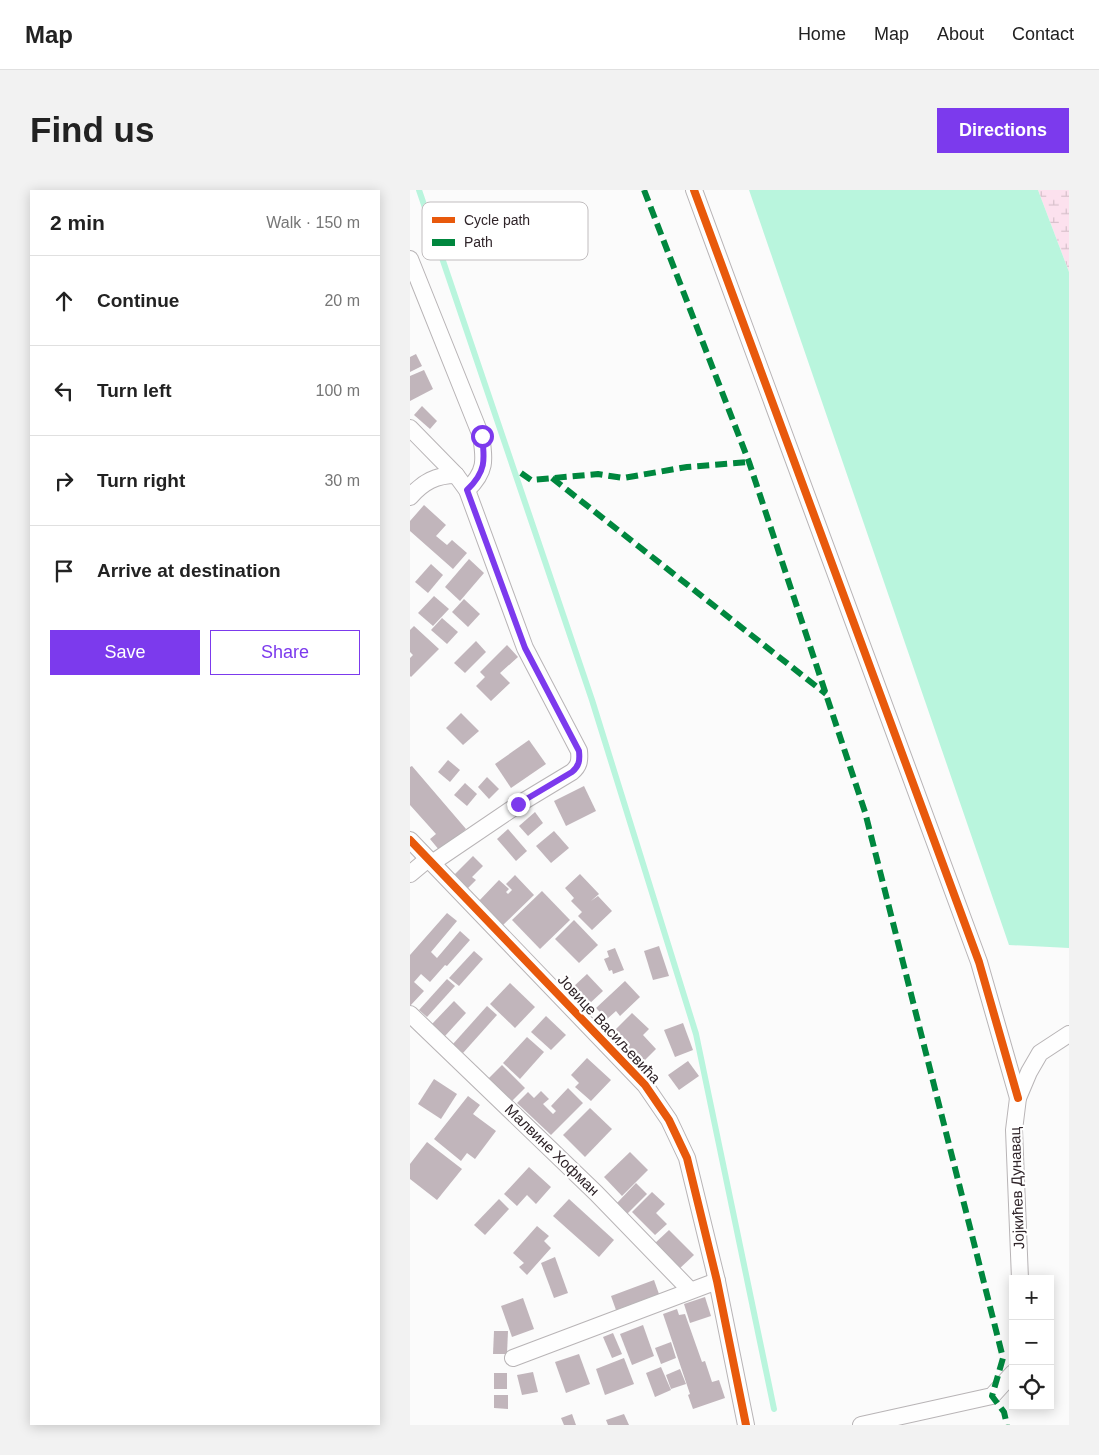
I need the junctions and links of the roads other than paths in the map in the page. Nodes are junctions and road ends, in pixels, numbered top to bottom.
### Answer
1 (694, 190) edge
2 (410, 259) edge
3 (410, 428) edge
4 (456, 475) junction
5 (467, 490) junction
6 (410, 497) edge
7 (410, 840) edge
8 (430, 861) junction
9 (410, 874) edge
10 (410, 1014) edge
11 (1069, 1034) edge
12 (1018, 1098) junction
13 (1020, 1275) edge
14 (717, 1280) junction
15 (690, 1290) junction
16 (513, 1358) dead end
17 (1009, 1377) edge
18 (746, 1425) edge
19 (861, 1425) edge

1 - 12 street
2 - 5 street
3 - 4 street
4 - 5 street
4 - 6 street
5 - 8 street
7 - 8 street, Јовице Васиљевића
8 - 9 street
8 - 14 street, Јовице Васиљевића
10 - 15 street, Малвине Хофман
11 - 12 street
12 - 13 street, Јојкићев Дунавац
14 - 15 street
14 - 18 street, Јовице Васиљевића
15 - 16 street
17 - 19 street

